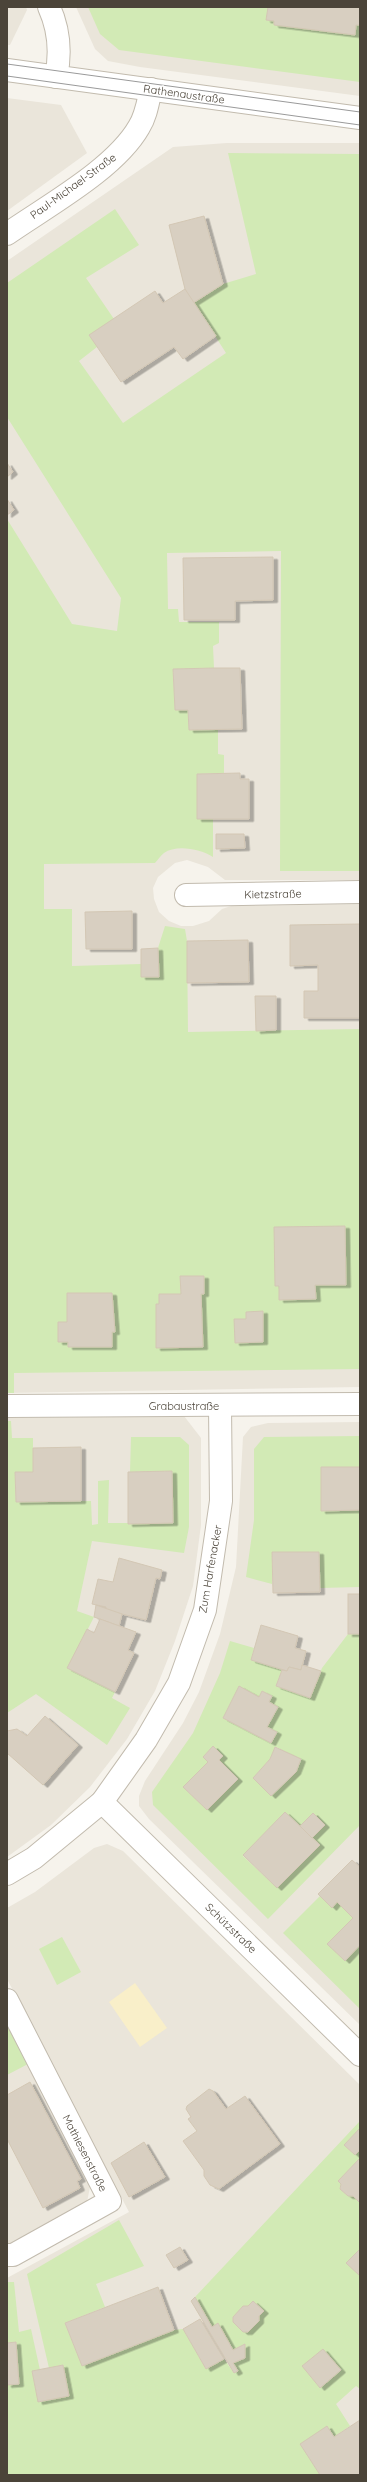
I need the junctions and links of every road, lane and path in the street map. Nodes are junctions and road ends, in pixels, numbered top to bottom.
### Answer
1 (49, 7) edge
2 (7, 70) edge
3 (56, 77) junction
4 (151, 90) junction
5 (360, 118) edge
6 (7, 234) edge
7 (360, 892) edge
8 (186, 895) dead end
9 (360, 1404) edge
10 (7, 1406) edge
11 (220, 1406) junction
12 (102, 1802) junction
13 (7, 1874) edge
14 (7, 2000) edge
15 (360, 2054) edge
16 (7, 2255) edge

1 - 3 street
2 - 3 street, Rathenaustraße
3 - 4 street, Rathenaustraße
4 - 5 street, Rathenaustraße
4 - 6 street, Paul-Michael-Straße
7 - 8 street, Kietzstraße
9 - 11 street, Grabaustraße
10 - 11 street, Grabaustraße
11 - 12 street, Zum Harfenacker
12 - 13 street, Zum Harfenacker
12 - 15 street, Schützstraße
14 - 16 street, Mathiesenstraße

